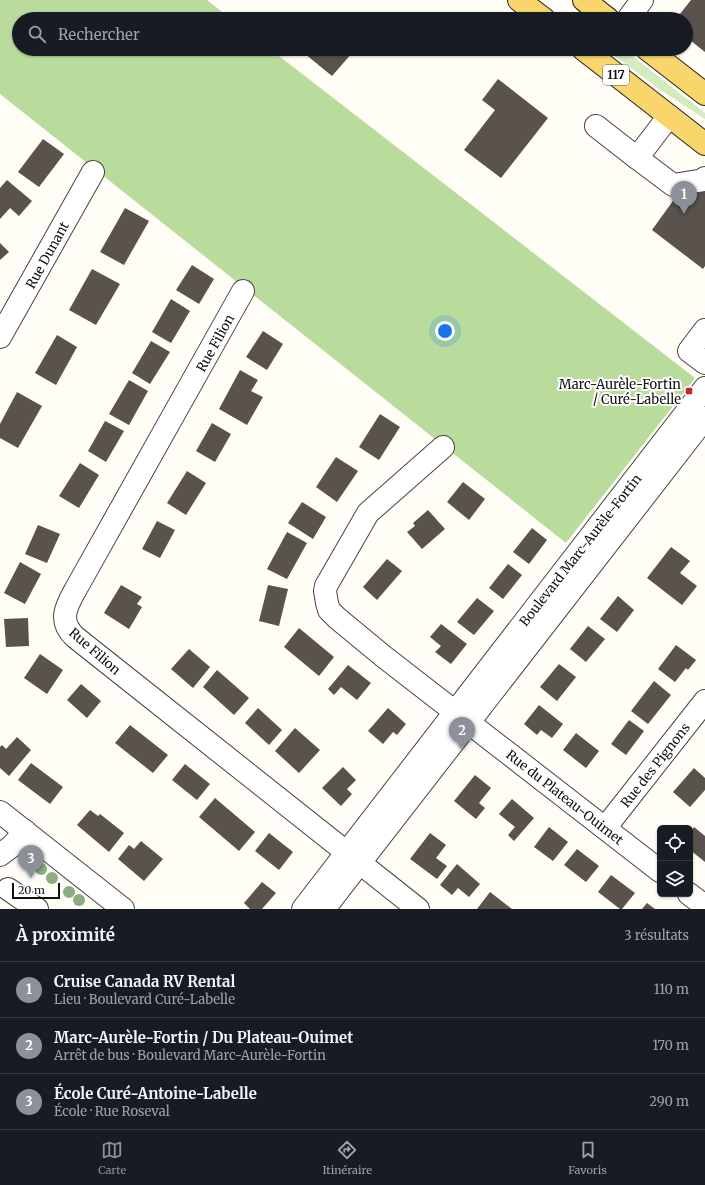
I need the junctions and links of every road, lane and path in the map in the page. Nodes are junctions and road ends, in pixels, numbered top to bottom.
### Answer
1 (520, 0) edge
2 (585, 0) edge
3 (642, 0) edge
4 (535, 12) edge
5 (600, 12) edge
6 (633, 12) edge
7 (592, 56) edge
8 (656, 56) edge
9 (705, 94) edge
10 (669, 116) junction
11 (596, 126) dead end
12 (705, 144) edge
13 (638, 158) junction
14 (93, 172) dead end
15 (705, 179) edge
16 (244, 291) dead end
17 (705, 330) edge
18 (0, 337) edge
19 (705, 363) edge
20 (705, 388) edge
21 (705, 418) edge
22 (443, 447) dead end
23 (705, 701) edge
24 (462, 717) junction
25 (0, 812) edge
26 (605, 828) junction
27 (24, 831) junction
28 (0, 855) edge
29 (353, 858) junction
30 (657, 869) edge
31 (3, 890) edge
32 (693, 897) edge
33 (705, 906) edge
34 (38, 909) edge
35 (123, 909) edge
36 (303, 909) edge
37 (324, 909) edge
38 (418, 909) edge

1 - 4 main road
2 - 5 main road
3 - 6 street
7 - 10 main road, 117
8 - 9 main road
10 - 12 main road, 117
10 - 13 street
11 - 13 street
13 - 15 street
14 - 18 street, Rue Dunant
16 - 29 street, Rue Filion
17 - 19 street
20 - 24 street, Boulevard Marc-Aurèle-Fortin
21 - 24 street, Boulevard Marc-Aurèle-Fortin
22 - 24 street, Rue du Plateau-Ouimet
23 - 26 street, Rue des Pignons
24 - 26 street, Rue du Plateau-Ouimet
24 - 29 street, Boulevard Marc-Aurèle-Fortin
25 - 27 street
26 - 30 street, Rue du Plateau-Ouimet
27 - 28 street
27 - 35 street
29 - 36 street, Boulevard Marc-Aurèle-Fortin
29 - 37 street, Boulevard Marc-Aurèle-Fortin
29 - 38 street, Rue Filion
31 - 34 street
32 - 33 street

